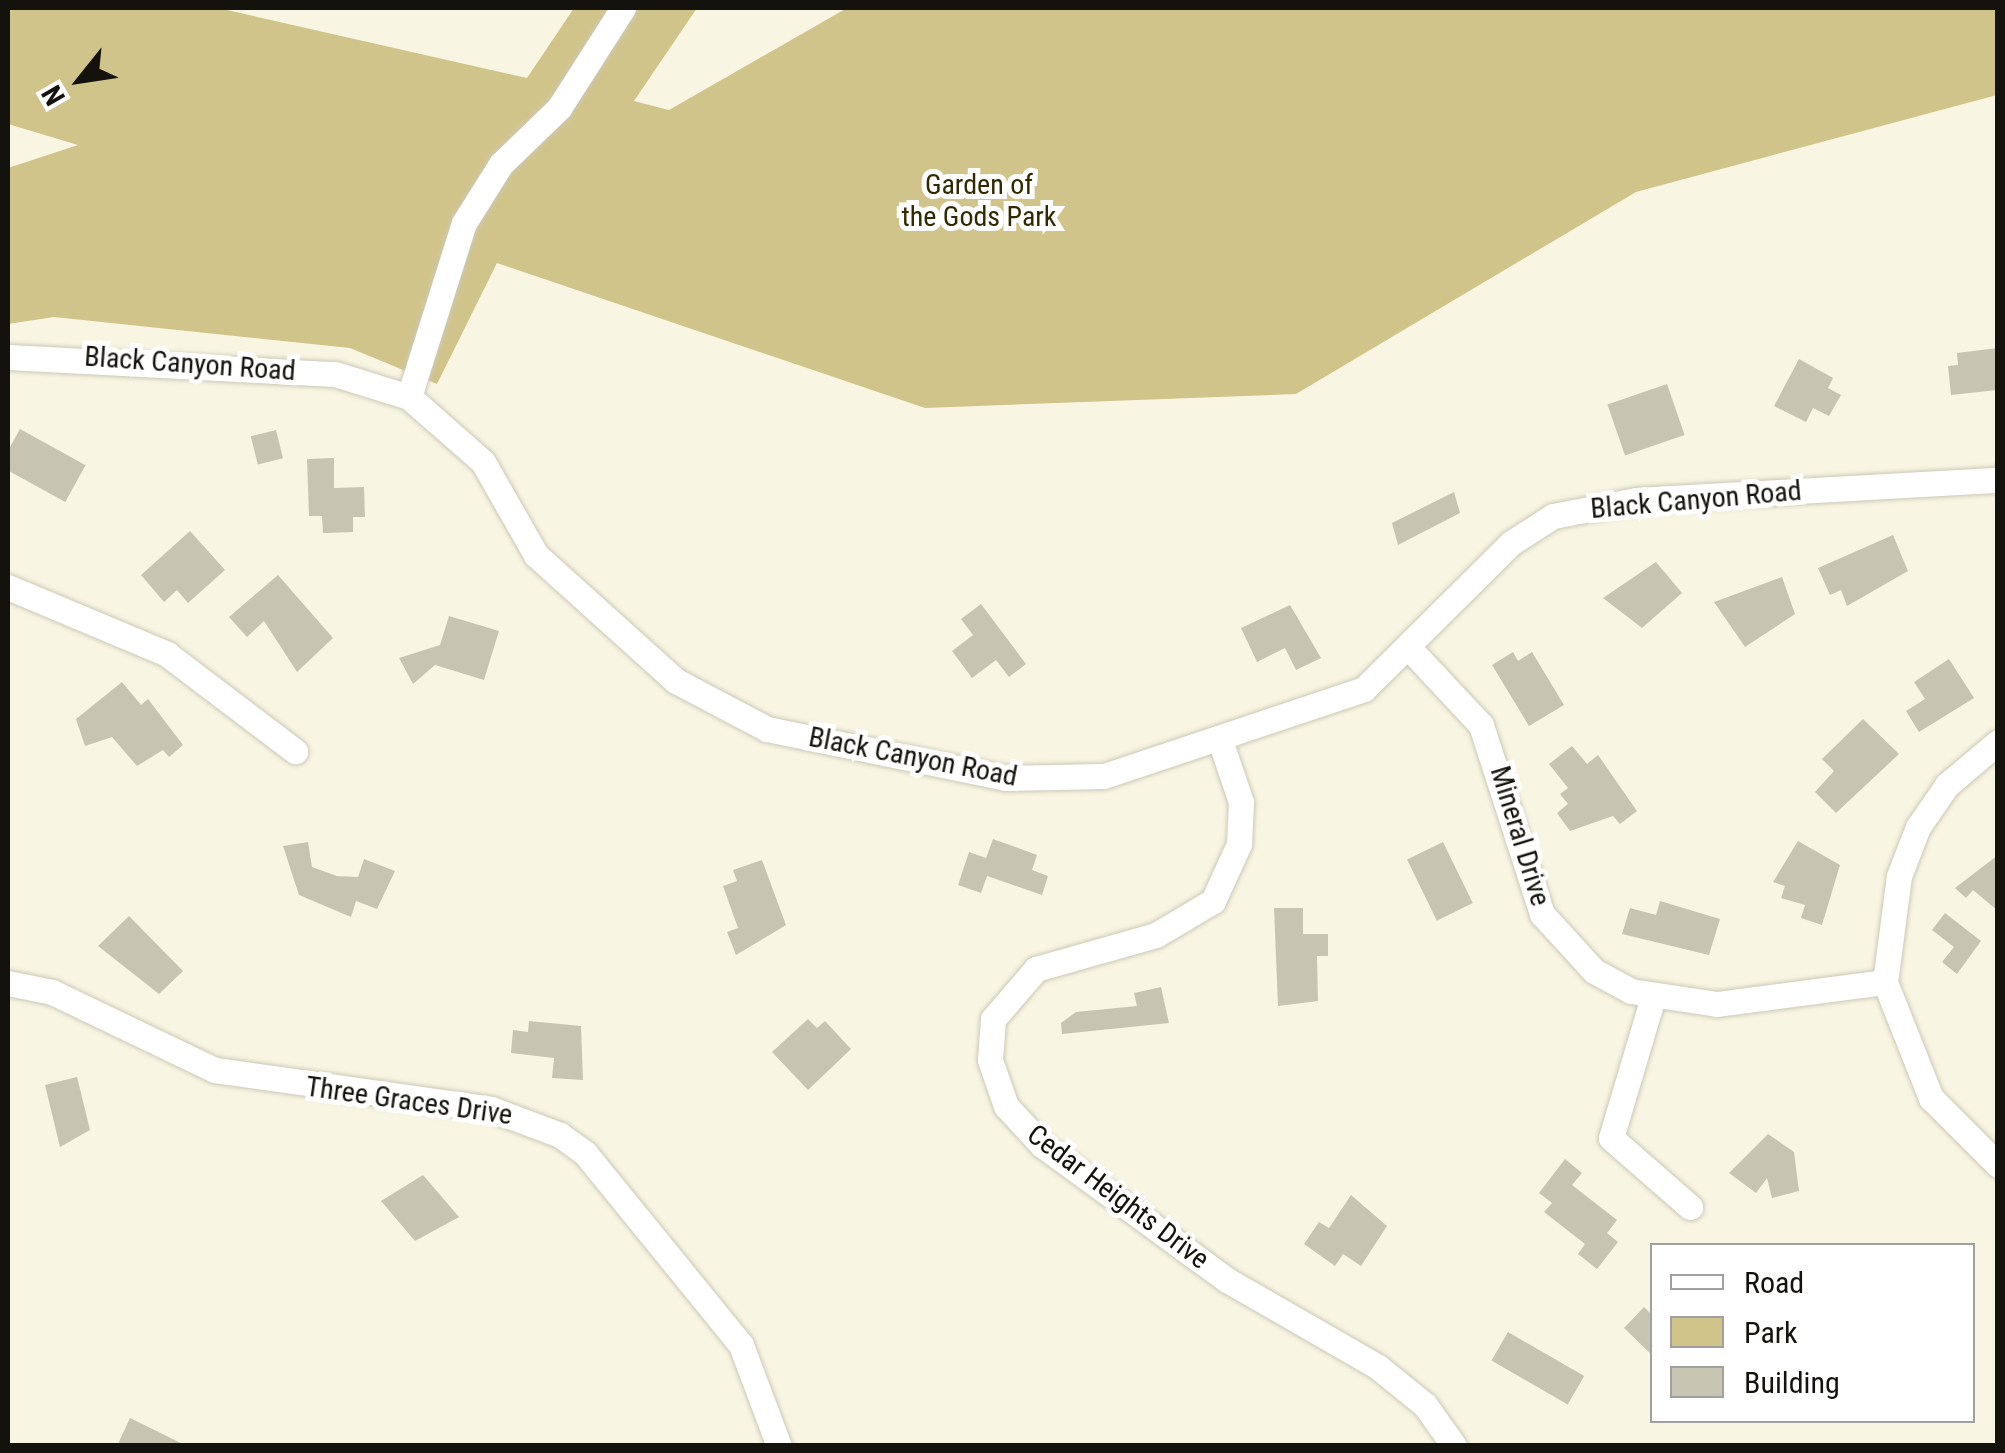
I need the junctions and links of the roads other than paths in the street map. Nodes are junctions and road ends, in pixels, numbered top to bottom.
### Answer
1 (623, 8) edge
2 (8, 357) edge
3 (409, 397) junction
4 (1998, 480) edge
5 (8, 587) edge
6 (1409, 648) junction
7 (1998, 742) edge
8 (1221, 743) junction
9 (295, 751) dead end
10 (8, 982) edge
11 (1885, 982) junction
12 (1653, 997) junction
13 (1998, 1166) edge
14 (1690, 1207) dead end
15 (779, 1446) edge
16 (1454, 1446) edge

1 - 3 street
2 - 3 street, Black Canyon Road
3 - 8 street, Black Canyon Road
4 - 6 street, Black Canyon Road
5 - 9 street
6 - 8 street, Black Canyon Road
6 - 12 street, Mineral Drive
7 - 11 street
8 - 16 street, Cedar Heights Drive
10 - 15 street, Three Graces Drive
11 - 12 street, Mineral Drive
11 - 13 street
12 - 14 street

